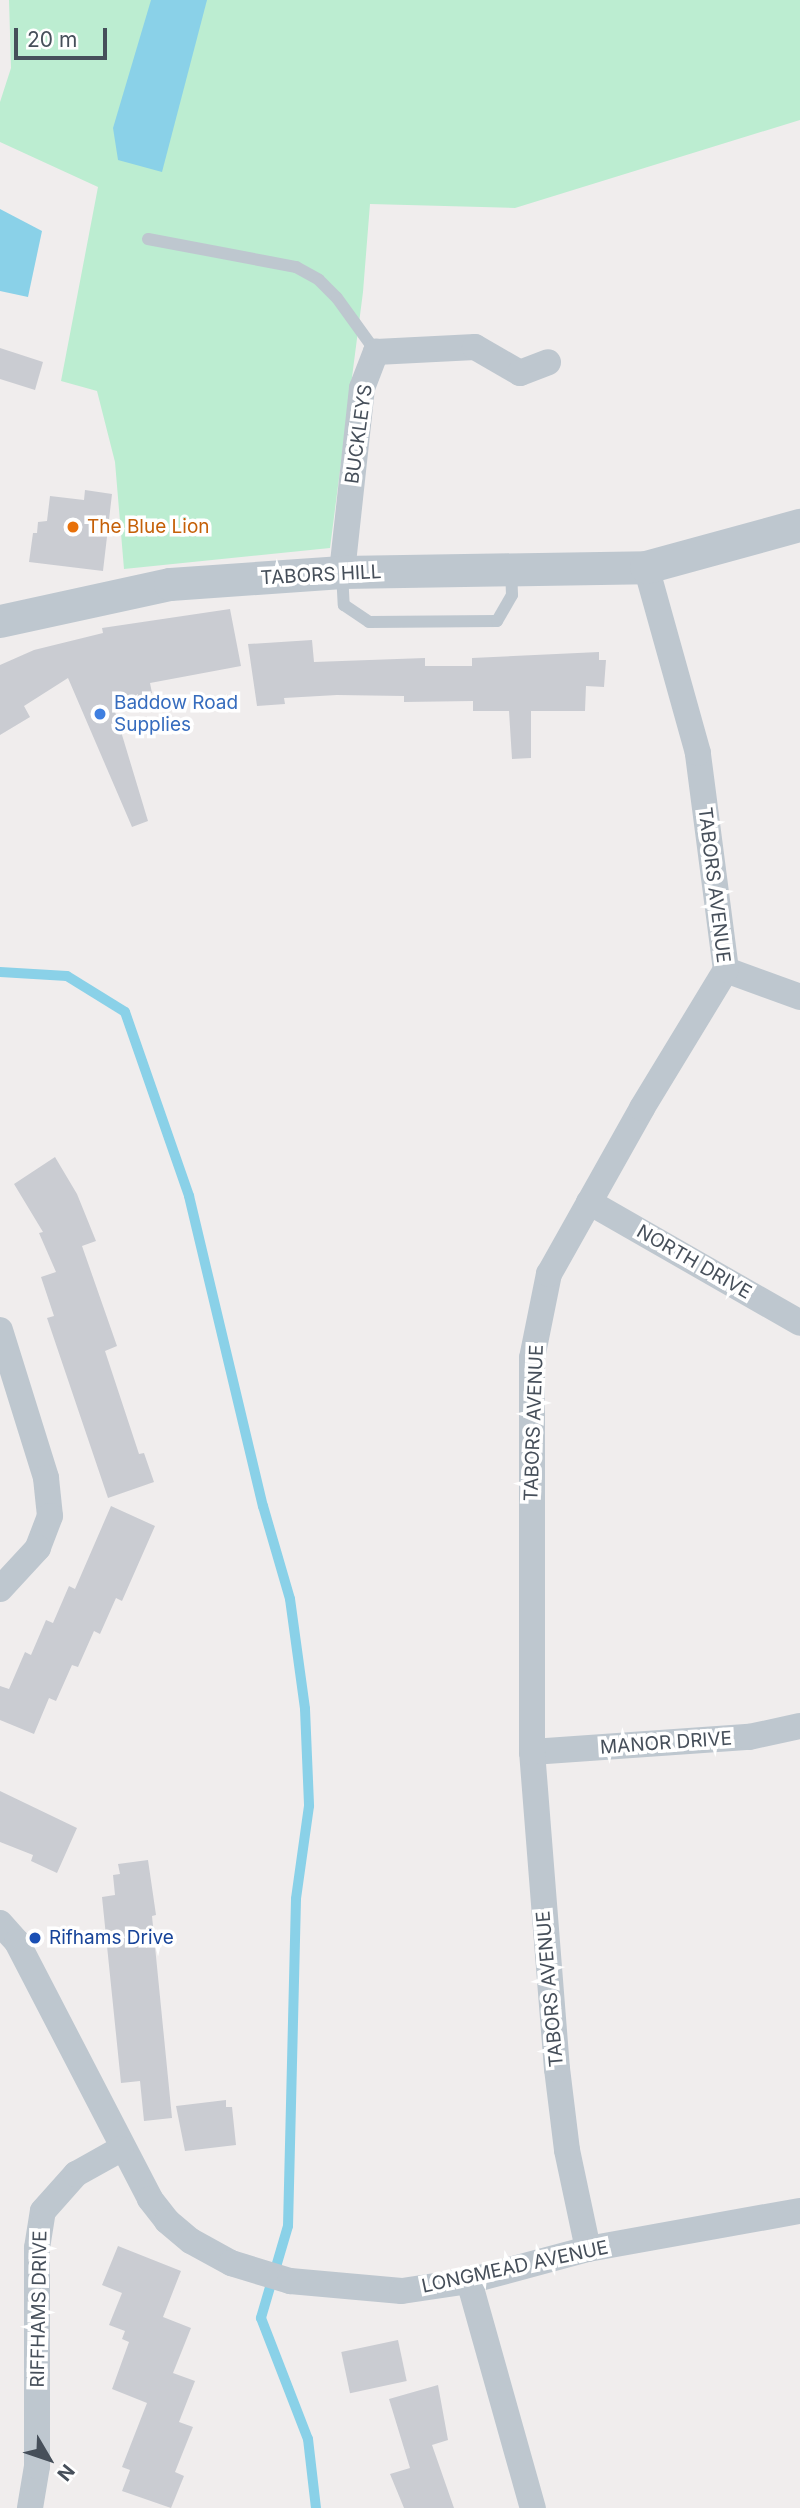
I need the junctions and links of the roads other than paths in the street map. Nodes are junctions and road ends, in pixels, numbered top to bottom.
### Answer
1 (148, 239) dead end
2 (376, 352) junction
3 (548, 362) dead end
4 (800, 525) edge
5 (646, 567) junction
6 (342, 572) junction
7 (511, 572) junction
8 (0, 621) edge
9 (726, 970) junction
10 (800, 997) edge
11 (589, 1202) junction
12 (800, 1323) edge
13 (0, 1330) edge
14 (0, 1589) edge
15 (800, 1726) edge
16 (532, 1752) junction
17 (0, 1923) edge
18 (121, 2149) junction
19 (800, 2211) edge
20 (589, 2249) junction
21 (469, 2281) junction
22 (30, 2508) edge
23 (533, 2508) edge

1 - 2 lane
2 - 3 street
2 - 6 street, BUCKLEYS
4 - 5 street, TABORS HILL
5 - 7 street, TABORS HILL
5 - 9 street, TABORS AVENUE
6 - 7 street, TABORS HILL
6 - 7 lane
6 - 8 street, TABORS HILL
9 - 10 street
9 - 11 street, TABORS AVENUE
11 - 12 street, NORTH DRIVE
11 - 16 street, TABORS AVENUE
13 - 14 street
15 - 16 street, MANOR DRIVE
16 - 20 street, TABORS AVENUE
17 - 18 street, LONGMEAD AVENUE
18 - 21 street, LONGMEAD AVENUE
18 - 22 street, RIFFHAMS DRIVE
19 - 20 street, LONGMEAD AVENUE
20 - 21 street, LONGMEAD AVENUE
21 - 23 street

